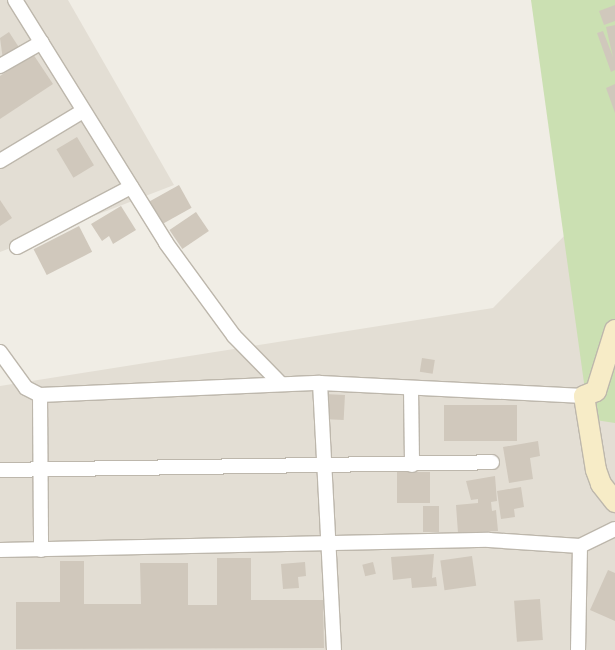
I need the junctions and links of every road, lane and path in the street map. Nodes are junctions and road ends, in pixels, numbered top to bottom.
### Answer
1 (15, 0) edge
2 (42, 42) junction
3 (0, 66) edge
4 (83, 111) junction
5 (0, 160) edge
6 (131, 187) junction
7 (17, 247) dead end
8 (615, 330) edge
9 (0, 352) edge
10 (280, 383) junction
11 (320, 383) junction
12 (411, 389) junction
13 (40, 395) junction
14 (584, 396) junction
15 (492, 462) dead end
16 (412, 465) junction
17 (325, 466) junction
18 (40, 469) junction
19 (0, 470) edge
20 (614, 500) edge
21 (615, 529) edge
22 (329, 544) junction
23 (580, 546) junction
24 (0, 550) edge
25 (41, 550) junction
26 (334, 650) edge
27 (578, 650) edge

1 - 2 street
2 - 3 street
2 - 4 street
4 - 5 street
4 - 6 street
6 - 7 street
6 - 10 street
8 - 14 main road
9 - 13 street
10 - 11 street
10 - 13 street
11 - 12 street
11 - 17 street
12 - 14 street
12 - 16 street
13 - 18 street
14 - 20 main road
15 - 16 street
16 - 17 street
17 - 18 street
17 - 22 street
18 - 19 street
18 - 25 street
21 - 23 street
22 - 23 street
22 - 25 street
22 - 26 street
23 - 27 street
24 - 25 street

